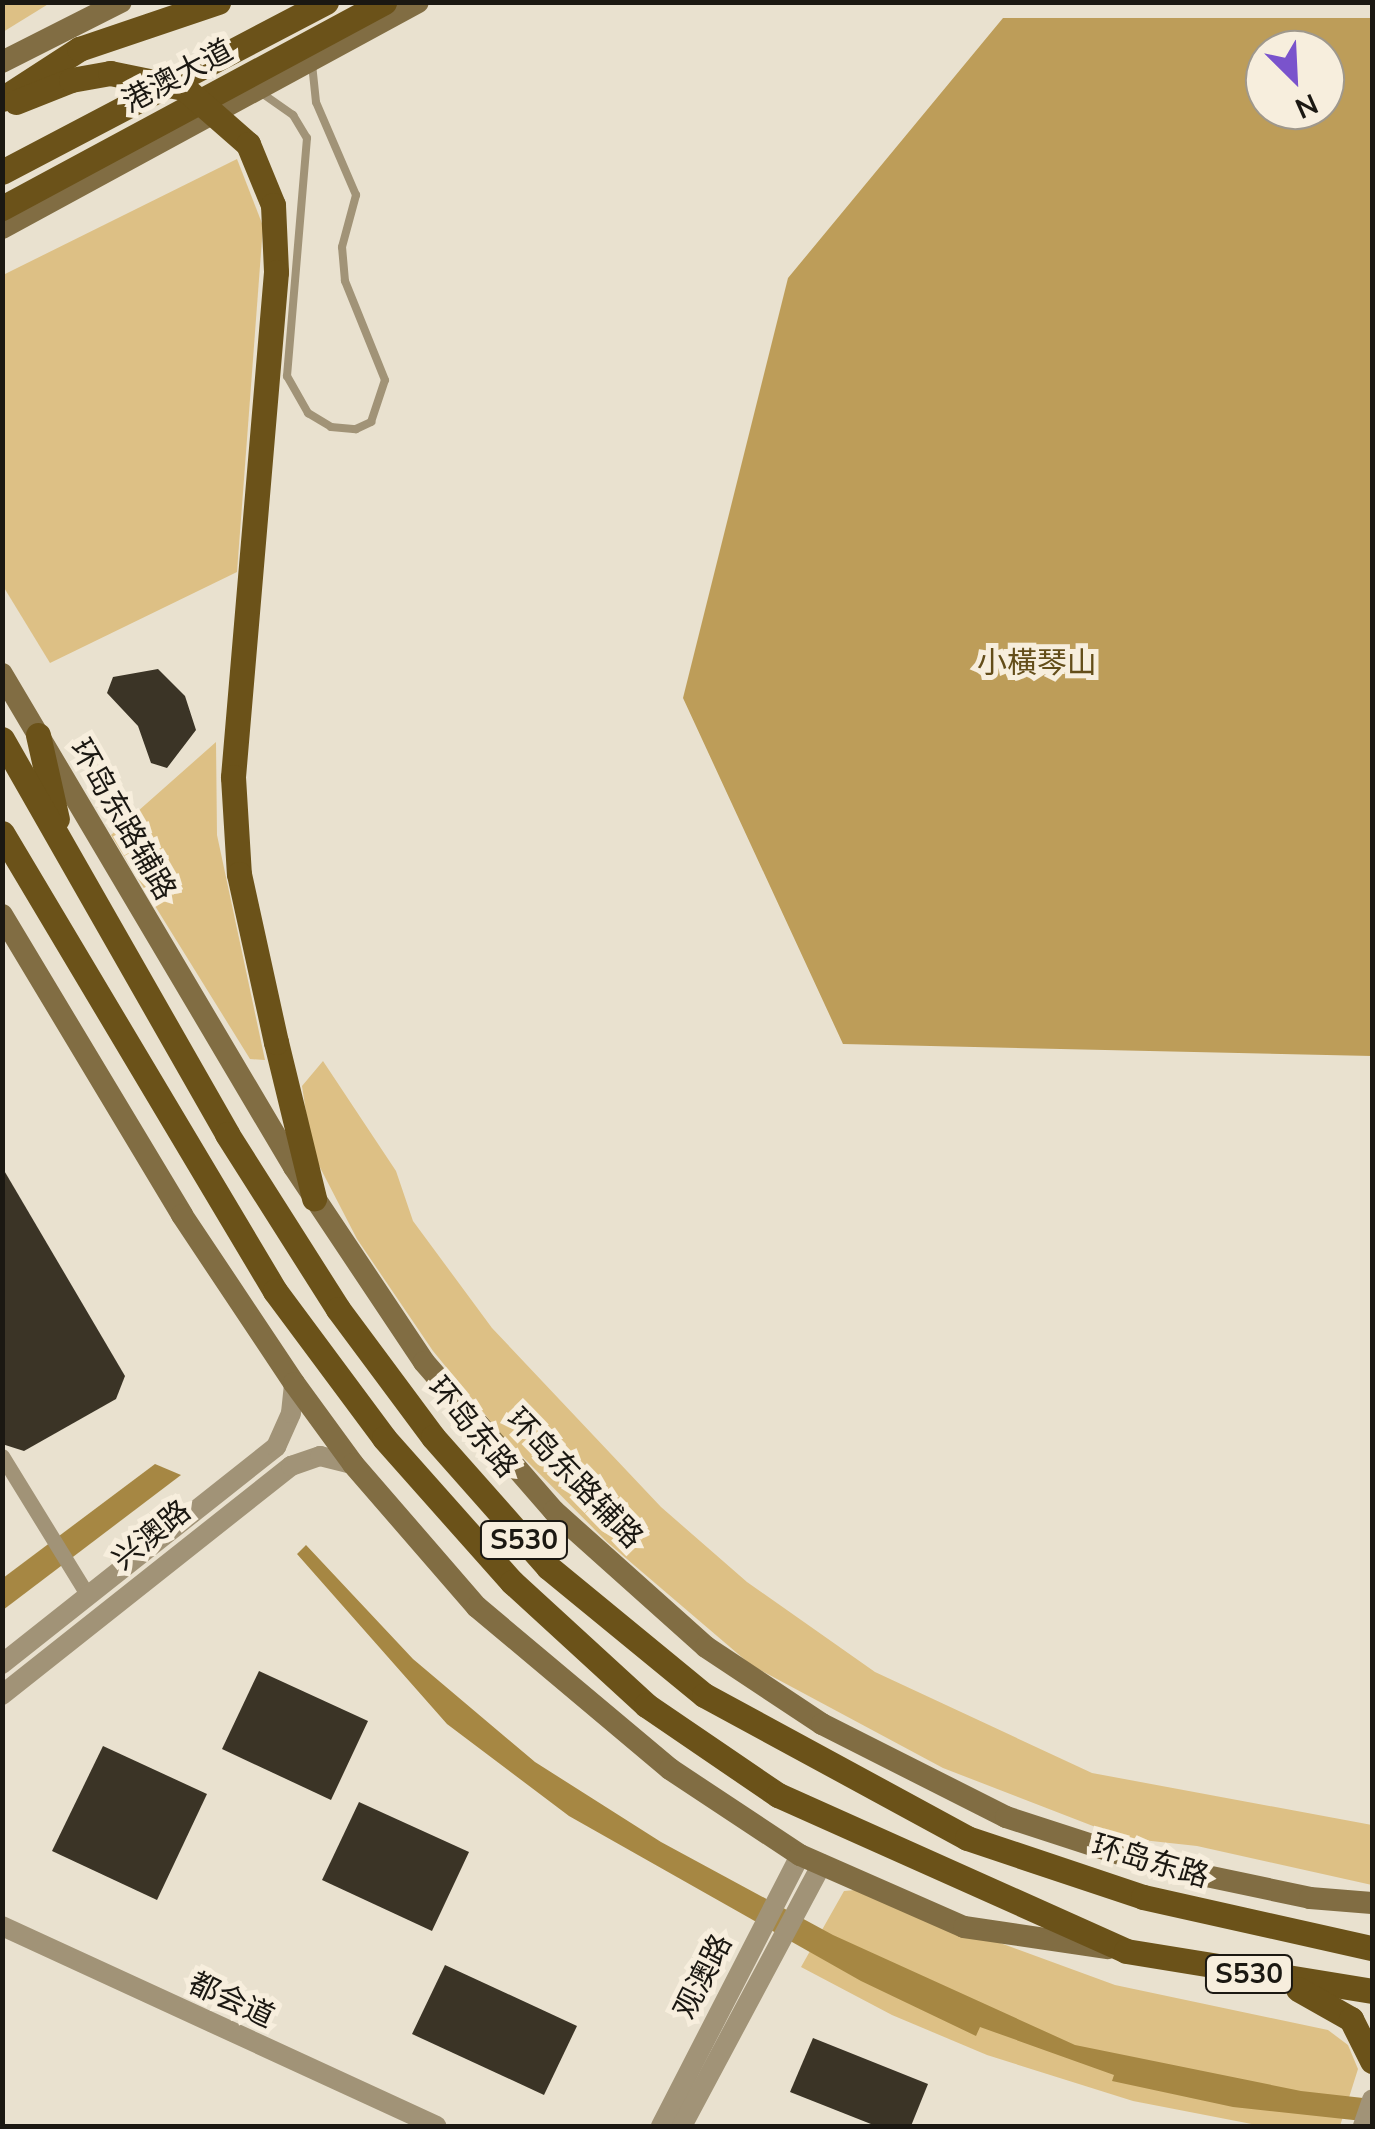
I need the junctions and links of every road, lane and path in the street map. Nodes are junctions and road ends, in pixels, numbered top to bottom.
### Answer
1 (121, 2) edge
2 (218, 2) edge
3 (326, 2) edge
4 (384, 2) edge
5 (418, 2) edge
6 (309, 53) junction
7 (2, 62) edge
8 (256, 91) junction
9 (2, 99) edge
10 (2, 110) edge
11 (2, 172) edge
12 (2, 208) edge
13 (2, 228) edge
14 (2, 674) edge
15 (38, 735) junction
16 (2, 739) edge
17 (2, 834) edge
18 (63, 843) junction
19 (2, 916) edge
20 (314, 1198) junction
21 (294, 1383) junction
22 (2, 1456) edge
23 (352, 1464) junction
24 (88, 1596) junction
25 (2, 1664) edge
26 (2, 1695) edge
27 (811, 1860) junction
28 (1372, 1904) edge
29 (2, 1926) edge
30 (1372, 1948) edge
31 (1126, 1951) junction
32 (1280, 1980) junction
33 (1372, 1991) edge
34 (1372, 2061) edge
35 (1372, 2100) edge
36 (436, 2126) edge
37 (661, 2126) edge
38 (682, 2126) edge
39 (1363, 2126) edge

1 - 7 main road
2 - 9 main road
3 - 11 main road, 港澳大道
4 - 6 main road, 港澳大道
5 - 6 main road
6 - 8 main road
6 - 8 lane
6 - 12 main road, 港澳大道
8 - 13 main road
10 - 20 main road, bridge
14 - 15 main road, 环岛东路辅路
15 - 18 main road
15 - 20 main road, 环岛东路辅路
16 - 18 main road, 环岛东路 / S530
17 - 31 main road, S530
18 - 30 main road, 环岛东路 / S530
19 - 21 main road
20 - 28 main road, 环岛东路辅路
21 - 23 main road
21 - 24 street, 兴澳路
22 - 24 street
23 - 26 street, 兴澳路
23 - 27 main road
24 - 25 street, 兴澳路
27 - 31 main road
27 - 37 street, 观澳路
27 - 38 street, 观澳路
29 - 36 street, 都会道
31 - 32 main road, S530
32 - 33 main road, S530
32 - 34 main road
35 - 39 street

